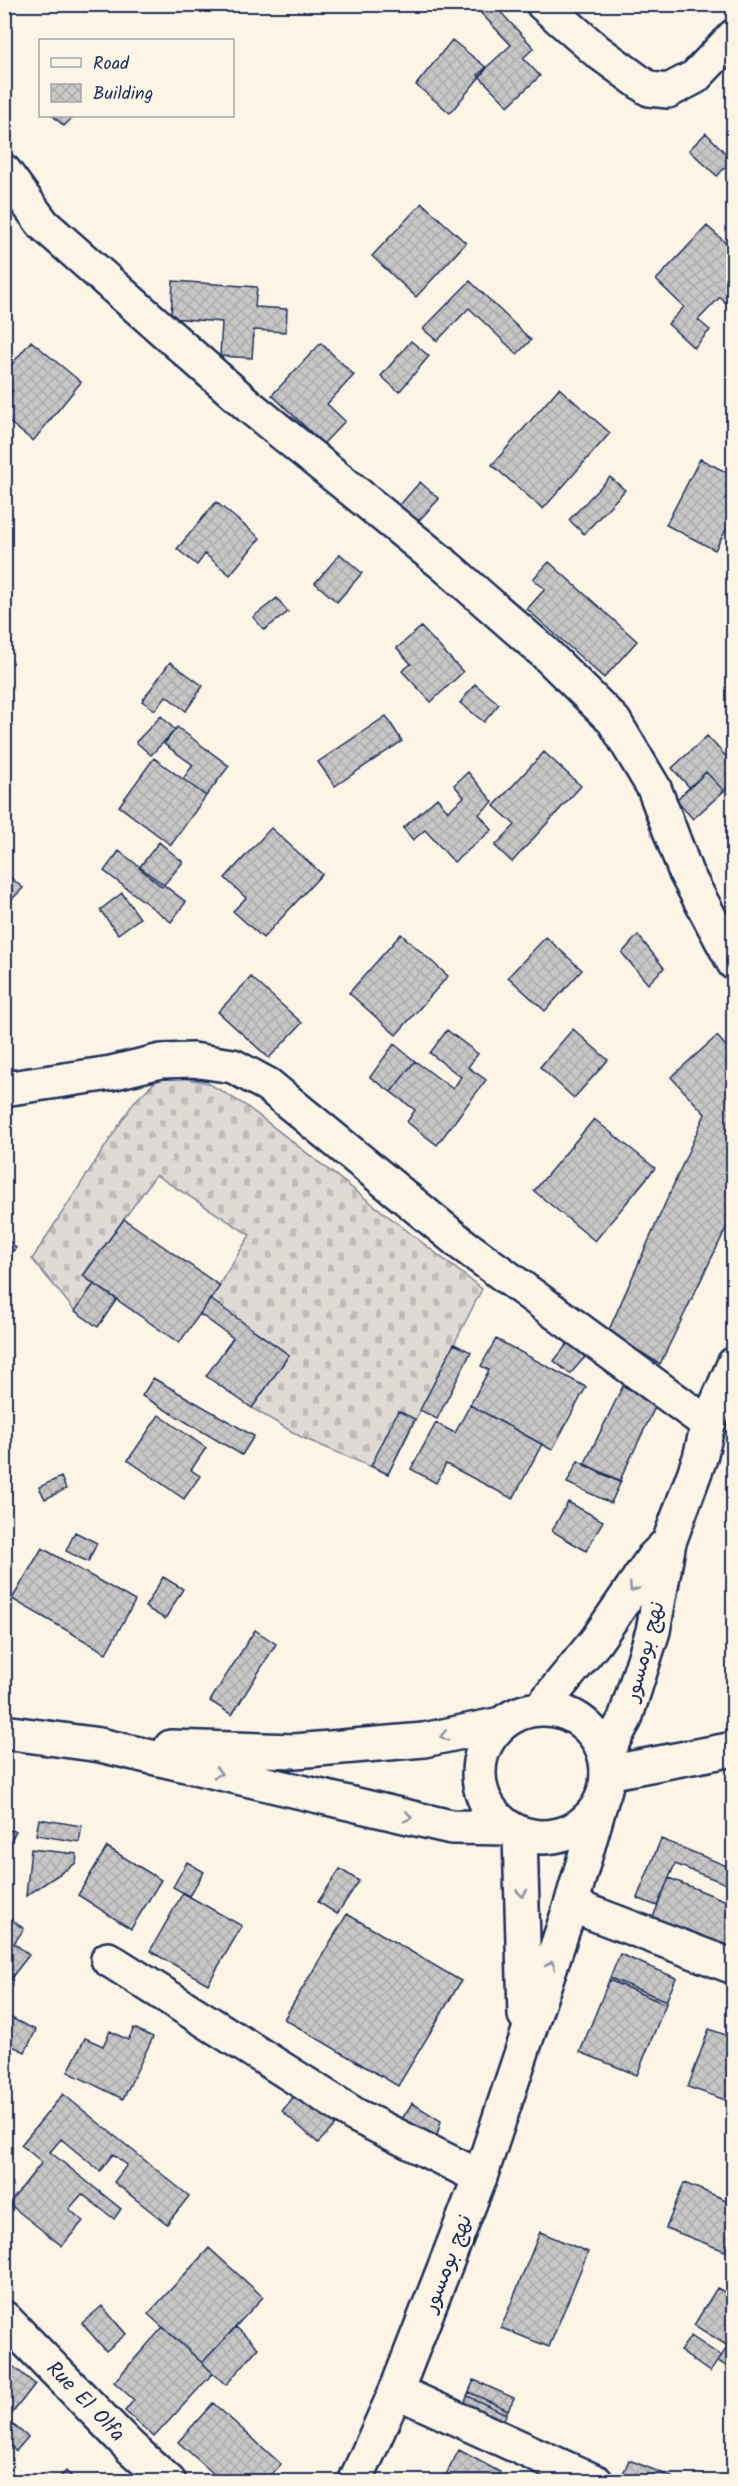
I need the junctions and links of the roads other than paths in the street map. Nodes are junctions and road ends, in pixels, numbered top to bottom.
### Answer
1 (543, 4) edge
2 (734, 36) edge
3 (4, 171) edge
4 (734, 963) edge
5 (4, 1089) edge
6 (734, 1364) edge
7 (708, 1424) junction
8 (669, 1542) junction
9 (540, 1709) junction
10 (501, 1724) junction
11 (4, 1732) edge
12 (100, 1744) junction
13 (734, 1749) edge
14 (604, 1776) junction
15 (514, 1831) junction
16 (571, 1905) junction
17 (108, 1959) dead end
18 (734, 1967) edge
19 (525, 2040) junction
20 (480, 2177) junction
21 (4, 2318) edge
22 (396, 2391) junction
23 (169, 2481) edge
24 (354, 2481) edge
25 (597, 2481) edge

1 - 2 street
3 - 4 street
5 - 7 street
6 - 7 street, نهج بومسور
7 - 8 street, نهج بومسور
8 -> 9 street, نهج بومسور
8 - 14 street, نهج بومسور
9 - 10 street
9 - 14 street
10 -> 12 street
10 - 15 street
11 - 12 street
12 -> 15 street
13 - 14 street
14 - 15 street
14 - 16 street, نهج بومسور
15 -> 19 street, نهج بومسور
16 - 18 street
19 -> 16 street, نهج بومسور
17 - 20 street
19 - 20 street, نهج بومسور
20 - 22 street, نهج بومسور
21 - 23 street, Rue El Olfa
22 - 24 street, نهج بومسور
22 - 25 street

